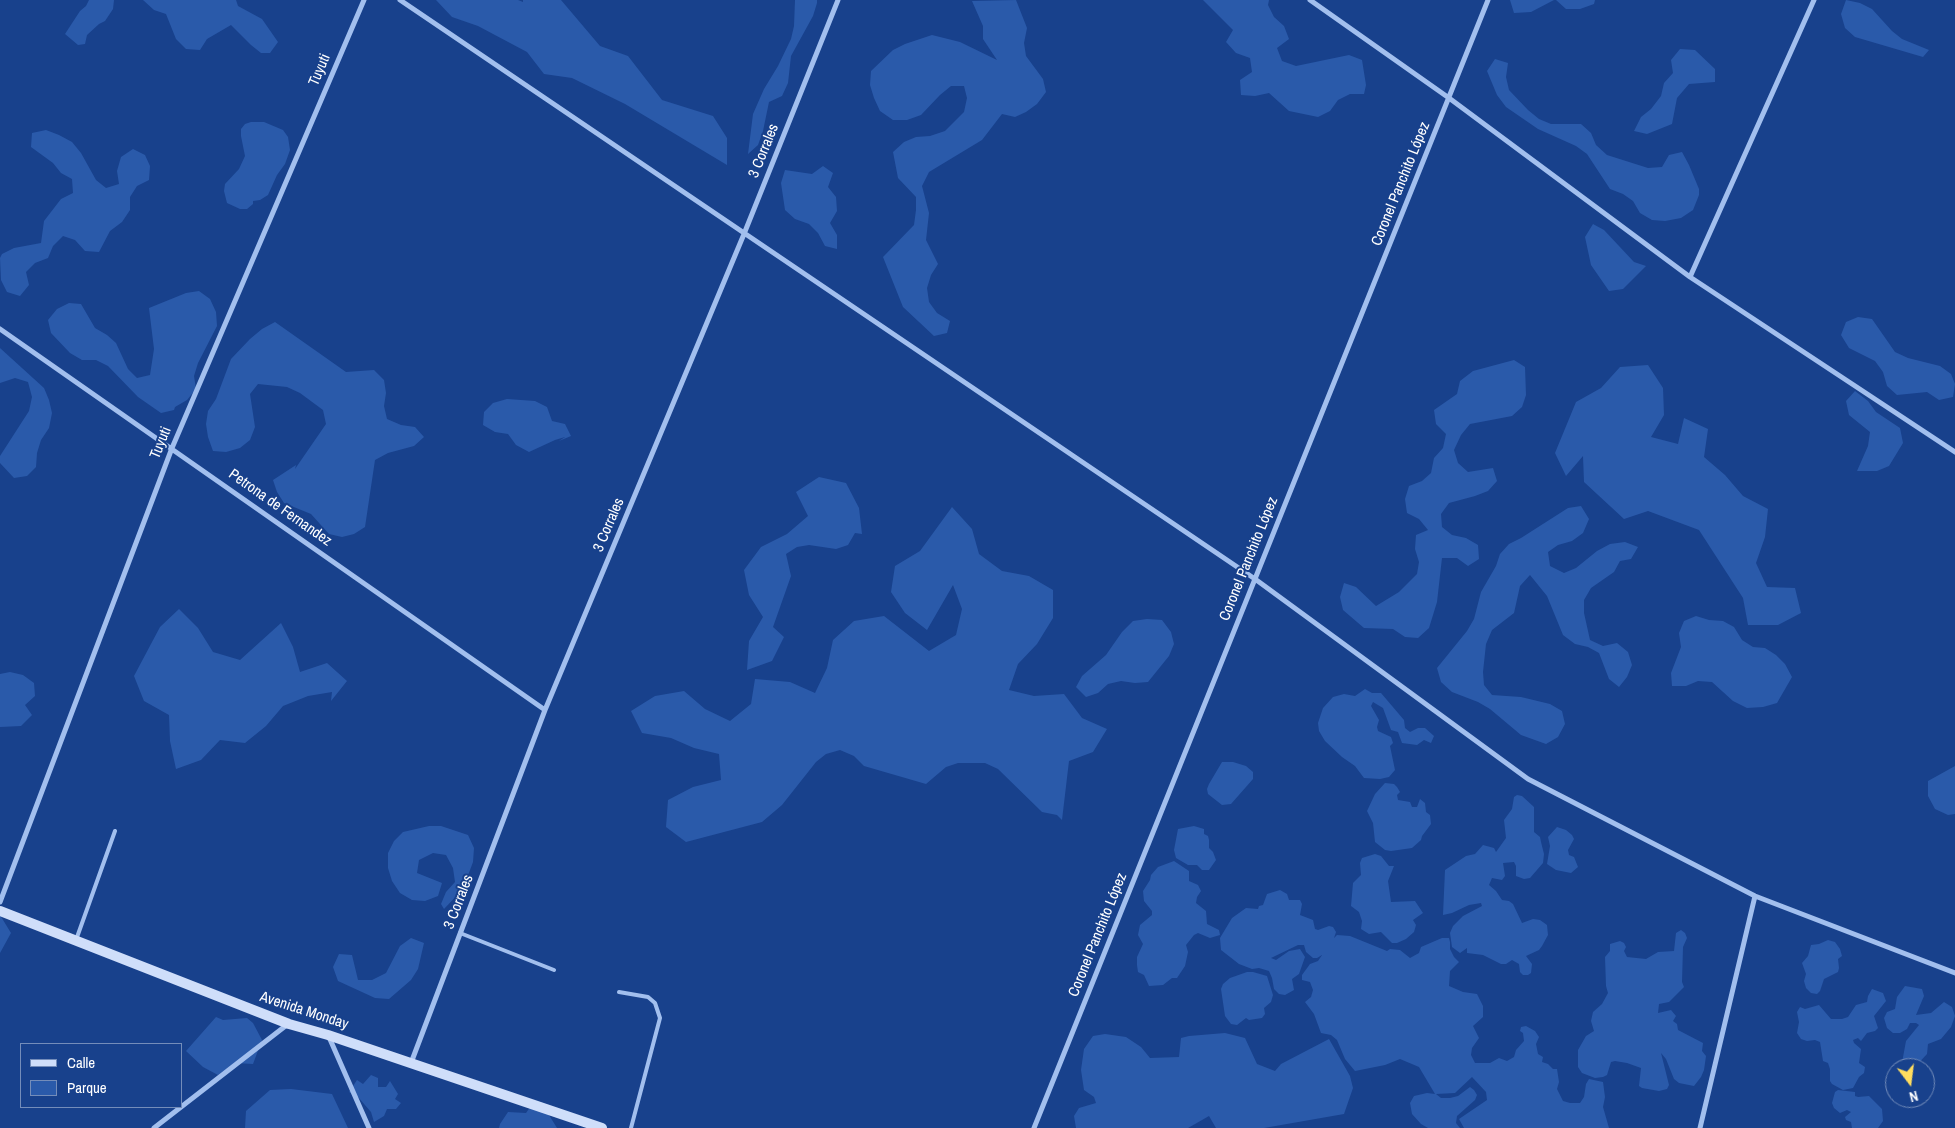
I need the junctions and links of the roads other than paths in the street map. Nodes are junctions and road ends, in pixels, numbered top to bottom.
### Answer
1 (364, 0) edge
2 (400, 0) edge
3 (838, 0) edge
4 (1310, 0) edge
5 (1488, 0) edge
6 (1814, 0) edge
7 (1449, 98) junction
8 (744, 234) junction
9 (1690, 277) junction
10 (0, 329) edge
11 (172, 448) junction
12 (1955, 452) edge
13 (1255, 579) junction
14 (545, 710) junction
15 (115, 831) dead end
16 (1755, 896) junction
17 (0, 902) edge
18 (0, 911) edge
19 (460, 933) junction
20 (76, 940) junction
21 (554, 970) dead end
22 (1955, 974) edge
23 (619, 992) dead end
24 (288, 1024) junction
25 (328, 1035) junction
26 (411, 1064) junction
27 (182, 1106) edge
28 (180, 1108) edge
29 (154, 1128) edge
30 (369, 1128) edge
31 (602, 1128) edge
32 (631, 1128) edge
33 (1034, 1128) edge
34 (1700, 1128) edge

1 - 11 street, Tuyuti
2 - 8 street
3 - 8 street, 3 Corrales
4 - 7 street
5 - 7 street, Coronel Panchito López
6 - 9 street
7 - 9 street
7 - 13 street, Coronel Panchito López
8 - 13 street
8 - 14 street, 3 Corrales
9 - 12 street
10 - 11 street, Petrona de Fernandez
11 - 14 street, Petrona de Fernandez
11 - 17 street, Tuyuti
13 - 16 street
13 - 33 street, Coronel Panchito López
14 - 19 street, 3 Corrales
15 - 20 lane
16 - 22 street
16 - 34 street
18 - 20 main road, Avenida Monday
19 - 21 lane
19 - 26 street, 3 Corrales
20 - 24 main road, Avenida Monday
23 - 32 lane
24 - 25 main road, Avenida Monday
24 - 27 street
25 - 26 main road, Avenida Monday
25 - 30 street
26 - 31 main road, Avenida Monday
28 - 29 street

